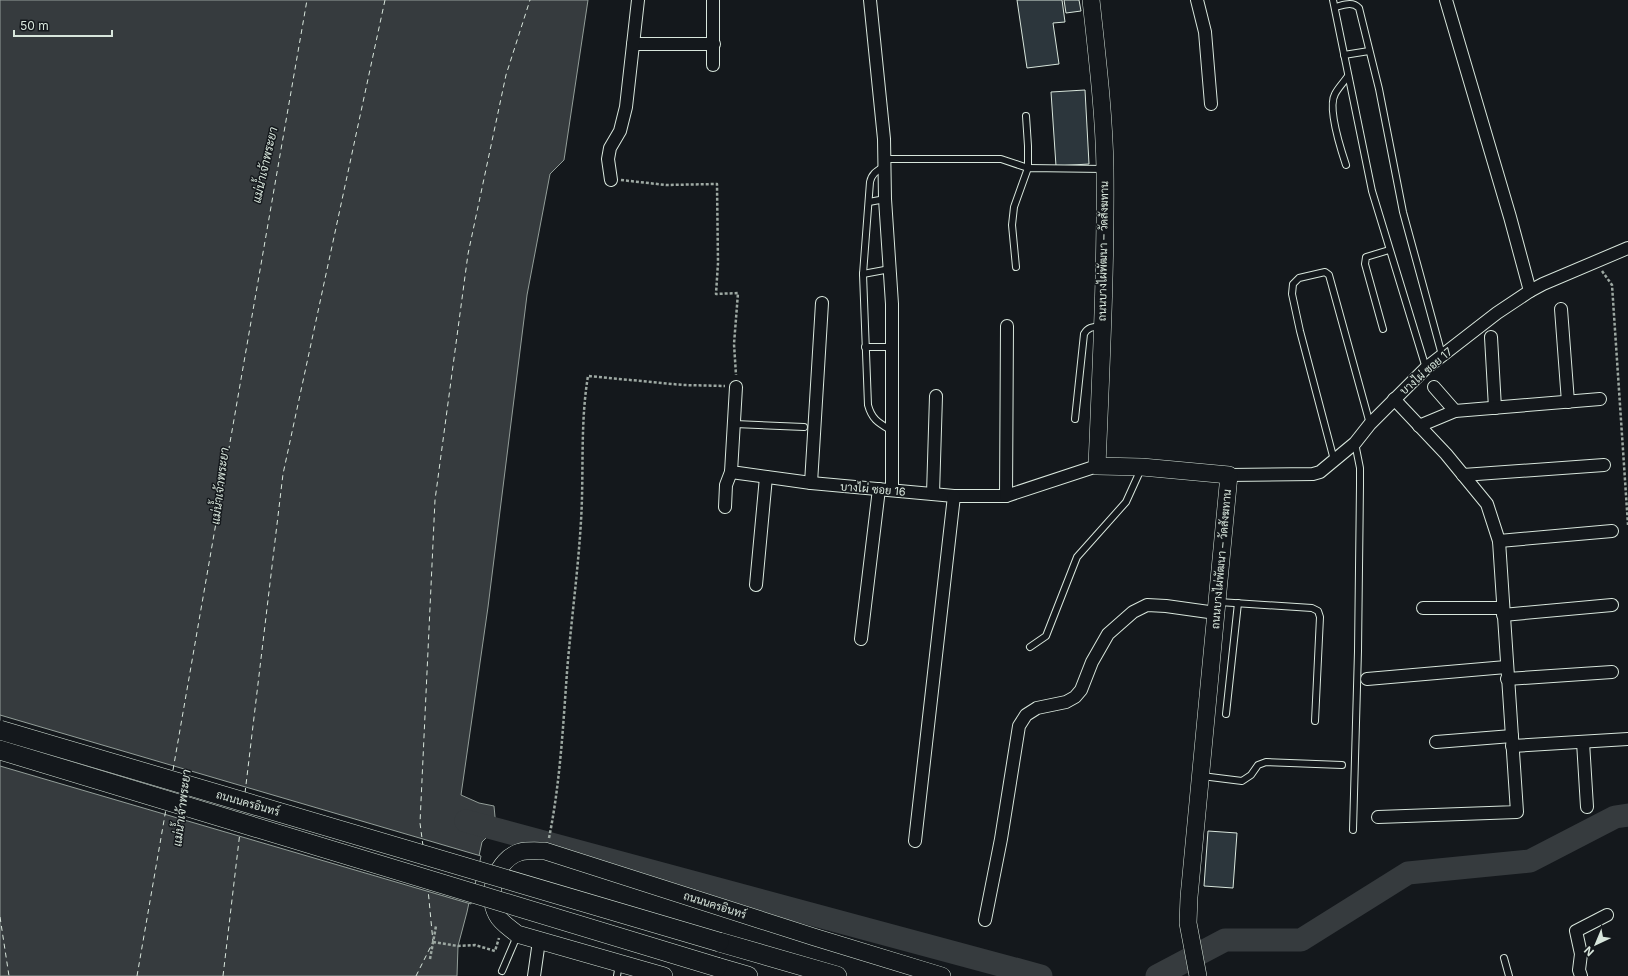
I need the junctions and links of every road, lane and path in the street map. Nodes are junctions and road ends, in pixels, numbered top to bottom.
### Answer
1 (638, 0) edge
2 (713, 0) edge
3 (870, 0) edge
4 (1091, 0) edge
5 (1197, 0) edge
6 (1333, 0) edge
7 (1446, 0) edge
8 (1335, 7) junction
9 (633, 44) junction
10 (714, 44) junction
11 (1369, 51) junction
12 (1344, 55) junction
13 (713, 65) dead end
14 (1348, 76) junction
15 (1211, 104) dead end
16 (1026, 116) dead end
17 (885, 163) junction
18 (1346, 165) dead end
19 (1028, 168) junction
20 (1105, 169) junction
21 (616, 180) joint
22 (885, 199) junction
23 (869, 202) junction
24 (1628, 248) edge
25 (1389, 250) junction
26 (1596, 262) junction
27 (1016, 267) dead end
28 (890, 269) junction
29 (862, 274) junction
30 (1530, 291) junction
31 (822, 303) dead end
32 (1561, 309) dead end
33 (1007, 326) dead end
34 (1102, 326) junction
35 (1383, 329) dead end
36 (1491, 337) dead end
37 (865, 347) junction
38 (892, 347) junction
39 (1442, 355) junction
40 (1426, 368) junction
41 (736, 387) junction
42 (1434, 388) dead end
43 (936, 396) dead end
44 (1394, 399) junction
45 (1600, 400) dead end
46 (1568, 402) junction
47 (1495, 408) junction
48 (1455, 411) junction
49 (1075, 419) dead end
50 (734, 424) junction
51 (1370, 424) junction
52 (1419, 426) junction
53 (804, 427) dead end
54 (892, 431) junction
55 (1355, 443) junction
56 (1335, 462) junction
57 (1604, 465) dead end
58 (1097, 466) junction
59 (1142, 467) junction
60 (731, 472) junction
61 (1229, 475) junction
62 (1463, 475) junction
63 (766, 477) junction
64 (811, 483) junction
65 (879, 489) junction
66 (892, 490) junction
67 (933, 494) junction
68 (954, 496) junction
69 (1006, 496) junction
70 (725, 507) dead end
71 (1628, 525) edge
72 (1612, 531) dead end
73 (1499, 541) junction
74 (756, 585) dead end
75 (1238, 603) junction
76 (1612, 605) dead end
77 (1216, 607) junction
78 (1423, 608) dead end
79 (1503, 611) junction
80 (861, 639) dead end
81 (1030, 647) dead end
82 (1612, 672) dead end
83 (1507, 673) junction
84 (1367, 679) dead end
85 (1226, 714) dead end
86 (1315, 721) dead end
87 (0, 730) edge
88 (1628, 739) edge
89 (1512, 741) junction
90 (1436, 742) dead end
91 (1583, 742) junction
92 (0, 750) edge
93 (1342, 765) dead end
94 (1200, 776) junction
95 (1587, 807) dead end
96 (1378, 817) dead end
97 (1353, 830) dead end
98 (549, 839) dead end
99 (915, 841) dead end
100 (1607, 915) dead end
101 (985, 920) dead end
102 (503, 923) junction
103 (436, 926) dead end
104 (517, 934) junction
105 (539, 941) junction
106 (433, 942) junction
107 (1504, 958) dead end
108 (430, 959) dead end
109 (619, 969) edge
110 (502, 971) dead end
111 (1198, 973) edge
112 (534, 976) edge
113 (664, 976) edge
114 (748, 976) edge
115 (836, 976) edge
116 (942, 976) edge
117 (1509, 976) edge
118 (1581, 976) edge

1 - 9 street
2 - 10 street
3 - 17 street
4 - 20 street, ถนนบางไผ่พัฒนา – วัดสังฆทาน
5 - 15 street
6 - 8 lane
7 - 30 street
8 - 11 lane
8 - 12 lane
9 - 10 street
9 - 21 street
10 - 13 street
11 - 12 lane
11 - 39 lane
12 - 14 lane
14 - 18 lane
14 - 25 lane
16 - 19 lane
17 - 19 lane
17 - 22 street
17 - 23 lane
19 - 20 lane
19 - 27 lane
20 - 34 street, ถนนบางไผ่พัฒนา – วัดสังฆทาน
21 - 41 path
22 - 23 lane
22 - 28 street
23 - 29 lane
24 - 26 street, บางไผ่ ซอย 17
25 - 35 lane
25 - 40 lane
26 - 30 street, บางไผ่ ซอย 17
26 - 71 path
28 - 29 lane
28 - 38 street
29 - 37 lane
30 - 39 street, บางไผ่ ซอย 17
31 - 64 street
32 - 46 street
33 - 69 street
34 - 49 lane
34 - 58 street, ถนนบางไผ่พัฒนา – วัดสังฆทาน
36 - 47 street
37 - 38 lane
37 - 54 lane
38 - 54 street
39 - 40 street, บางไผ่ ซอย 17
40 - 44 street, บางไผ่ ซอย 17
41 - 50 street
41 - 98 path
42 - 48 street
43 - 67 street
44 - 51 street, บางไผ่ ซอย 17
44 - 52 street
45 - 46 street
46 - 47 street
47 - 48 street
48 - 52 street
50 - 53 lane
50 - 60 street
51 - 55 street, บางไผ่ ซอย 17
51 - 56 lane
52 - 62 street
54 - 66 street
55 - 56 street, บางไผ่ ซอย 17
55 - 97 lane
56 - 61 street, บางไผ่ ซอย 17
57 - 62 street
58 - 59 street, ถนนบางไผ่พัฒนา – วัดสังฆทาน
58 - 69 street, บางไผ่ ซอย 16
59 - 61 street, ถนนบางไผ่พัฒนา – วัดสังฆทาน
59 - 81 lane
60 - 63 street, บางไผ่ ซอย 16
60 - 70 street
61 - 77 street, ถนนบางไผ่พัฒนา – วัดสังฆทาน
62 - 73 street
63 - 64 street, บางไผ่ ซอย 16
63 - 74 street
64 - 65 street, บางไผ่ ซอย 16
65 - 66 street, บางไผ่ ซอย 16
65 - 80 street
66 - 67 street, บางไผ่ ซอย 16
67 - 68 street, บางไผ่ ซอย 16
68 - 69 street, บางไผ่ ซอย 16
68 - 99 street
72 - 73 street
73 - 79 street
75 - 77 lane
75 - 85 lane
75 - 86 lane
76 - 79 street
77 - 94 street, ถนนบางไผ่พัฒนา – วัดสังฆทาน
77 - 101 street
78 - 79 street
79 - 83 street
82 - 83 street
83 - 84 street
83 - 89 street
87 - 115 main road, ถนนนครอินทร์, bridge
88 - 91 street
89 - 90 street
89 - 91 street
89 - 96 street
91 - 95 street
92 - 114 main road, ถนนนครอินทร์, bridge
93 - 94 lane
94 - 111 street, ถนนบางไผ่พัฒนา – วัดสังฆทาน
100 - 118 street
102 - 104 street, ถนนนครอินทร์
102 - 106 path
102 - 116 street, ถนนนครอินทร์
103 - 106 path
104 - 105 street, ถนนนครอินทร์
104 - 110 lane
105 - 109 street, ถนนนครอินทร์
105 - 112 street
106 - 108 path
107 - 117 lane
109 - 113 street, ถนนนครอินทร์

